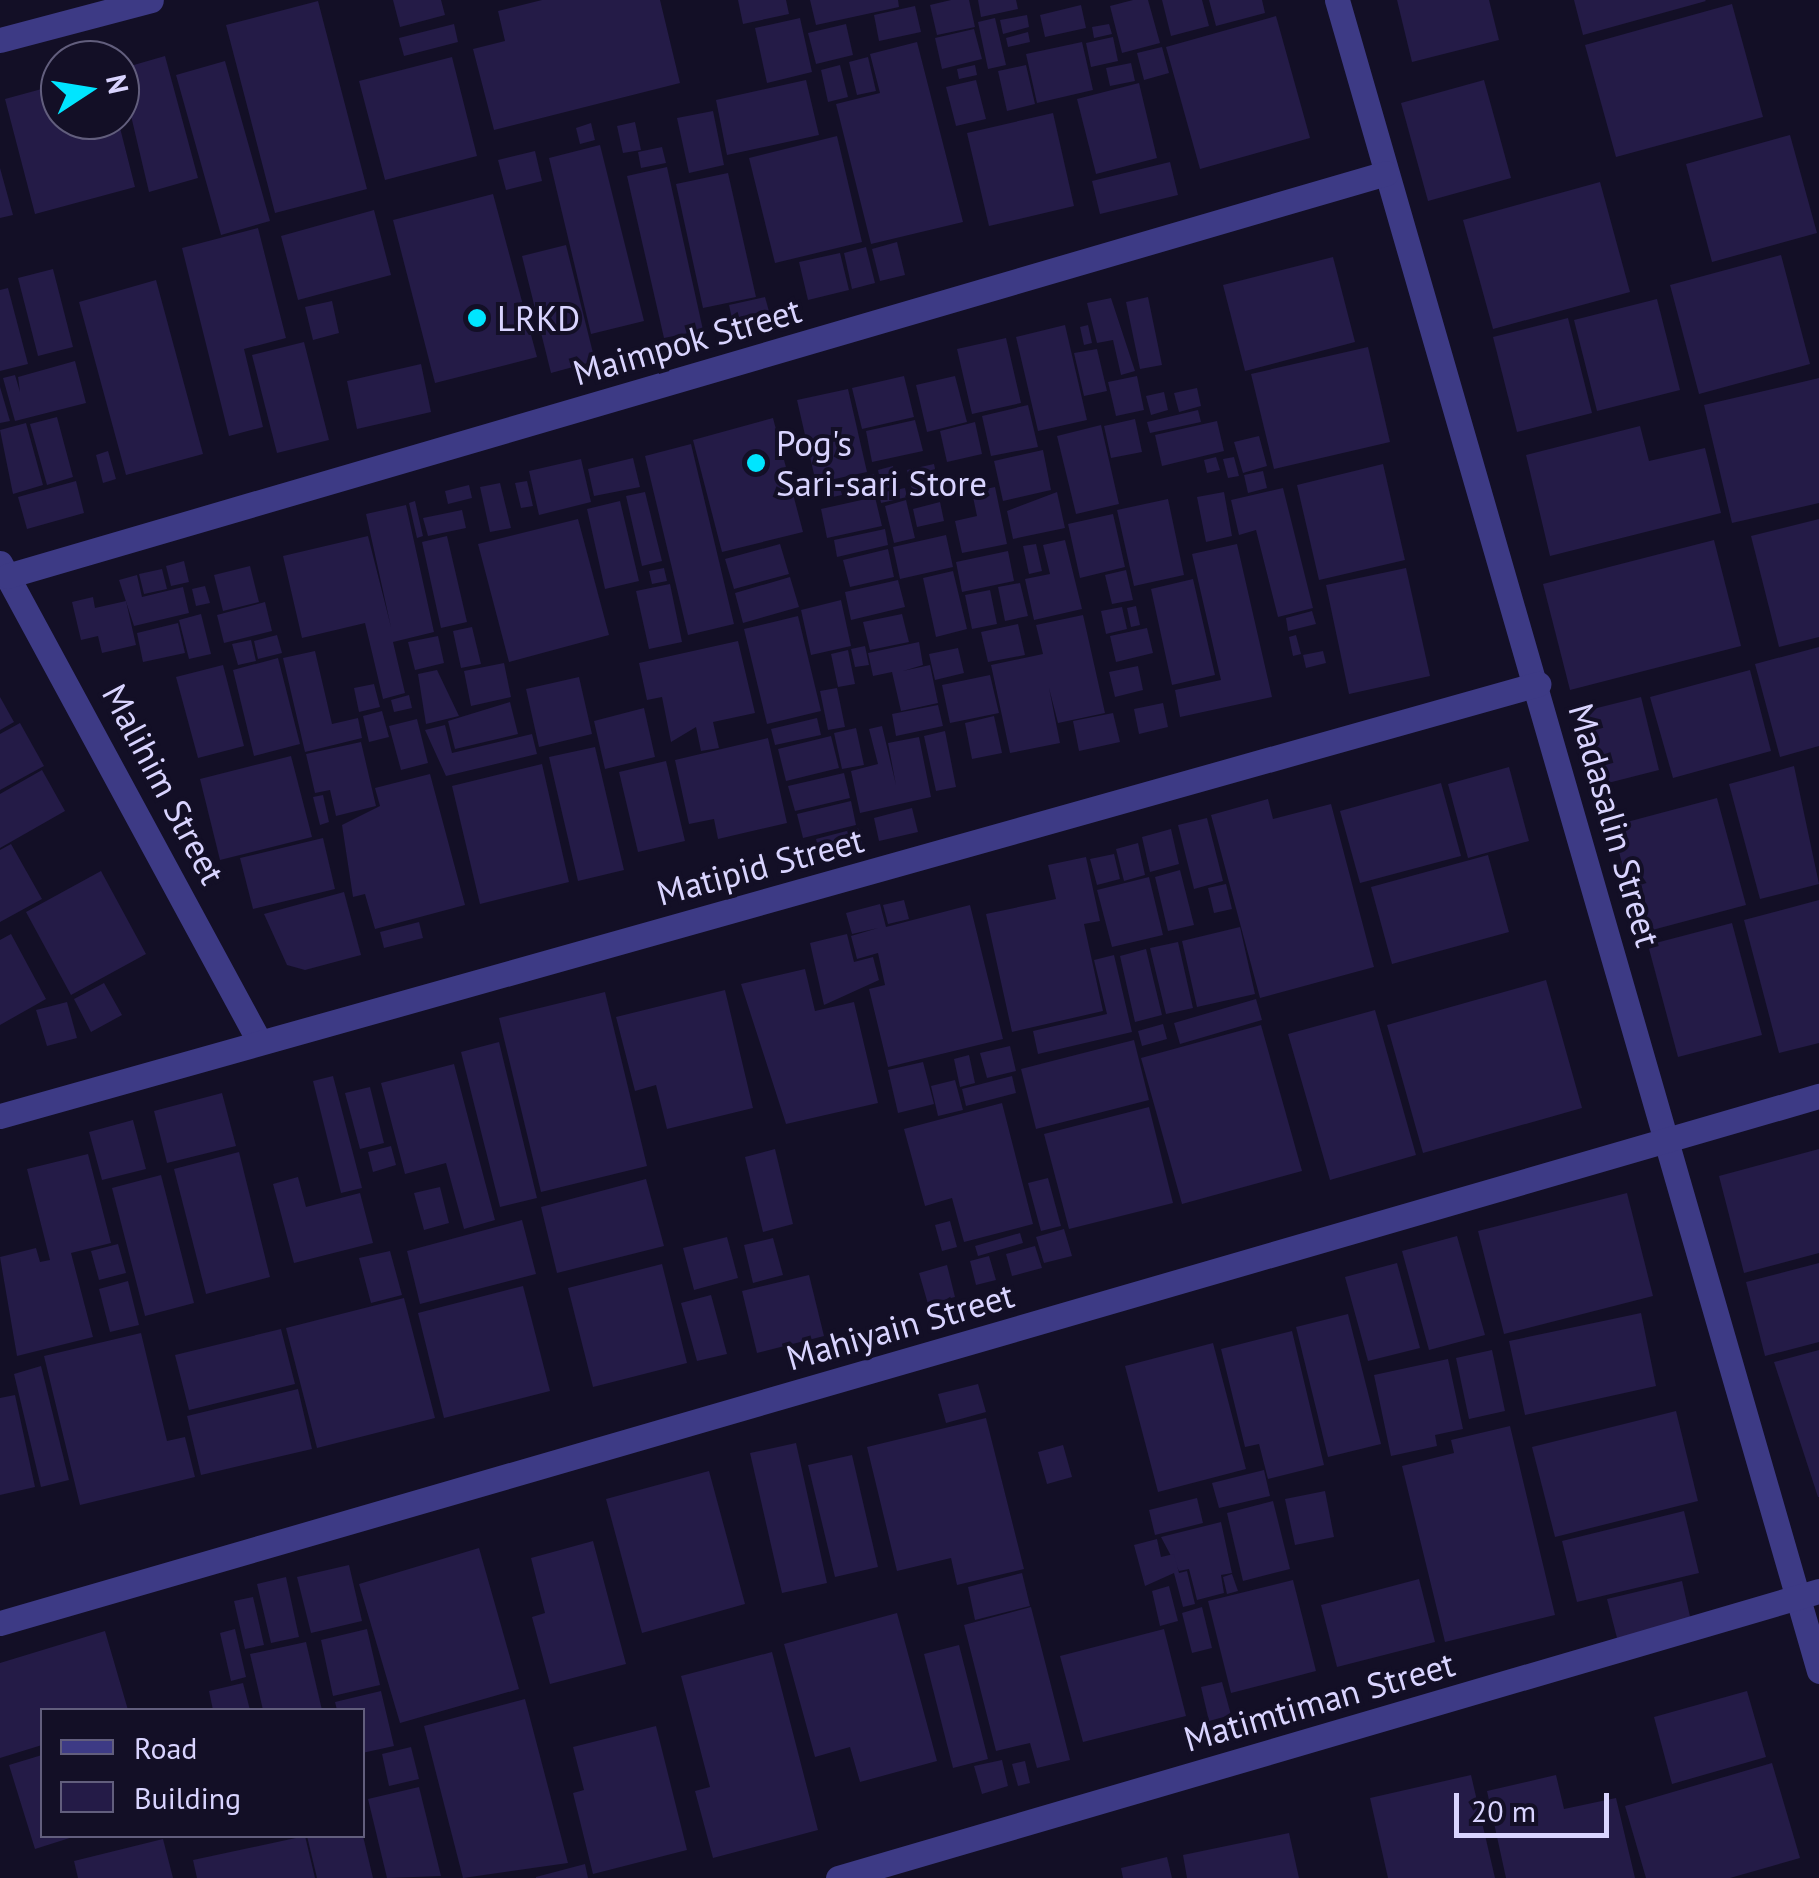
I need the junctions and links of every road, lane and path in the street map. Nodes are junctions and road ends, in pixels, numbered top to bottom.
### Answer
1 (151, 0) edge
2 (1337, 0) edge
3 (0, 40) edge
4 (1386, 172) junction
5 (4, 569) edge
6 (1538, 684) junction
7 (259, 1041) junction
8 (1819, 1096) edge
9 (0, 1116) edge
10 (1670, 1140) junction
11 (1808, 1594) edge
12 (0, 1623) edge
13 (1819, 1671) edge
14 (838, 1878) edge

1 - 3 street
2 - 4 street, Madasalin Street
4 - 5 street, Maimpok Street
4 - 6 street, Madasalin Street
5 - 7 street, Malihim Street
6 - 7 street, Matipid Street
6 - 10 street, Madasalin Street
7 - 9 street, Matipid Street
8 - 10 street, Mahiyain Street
10 - 11 street, Madasalin Street
10 - 12 street, Mahiyain Street
11 - 13 street, Madasalin Street
11 - 14 street, Matimtiman Street

